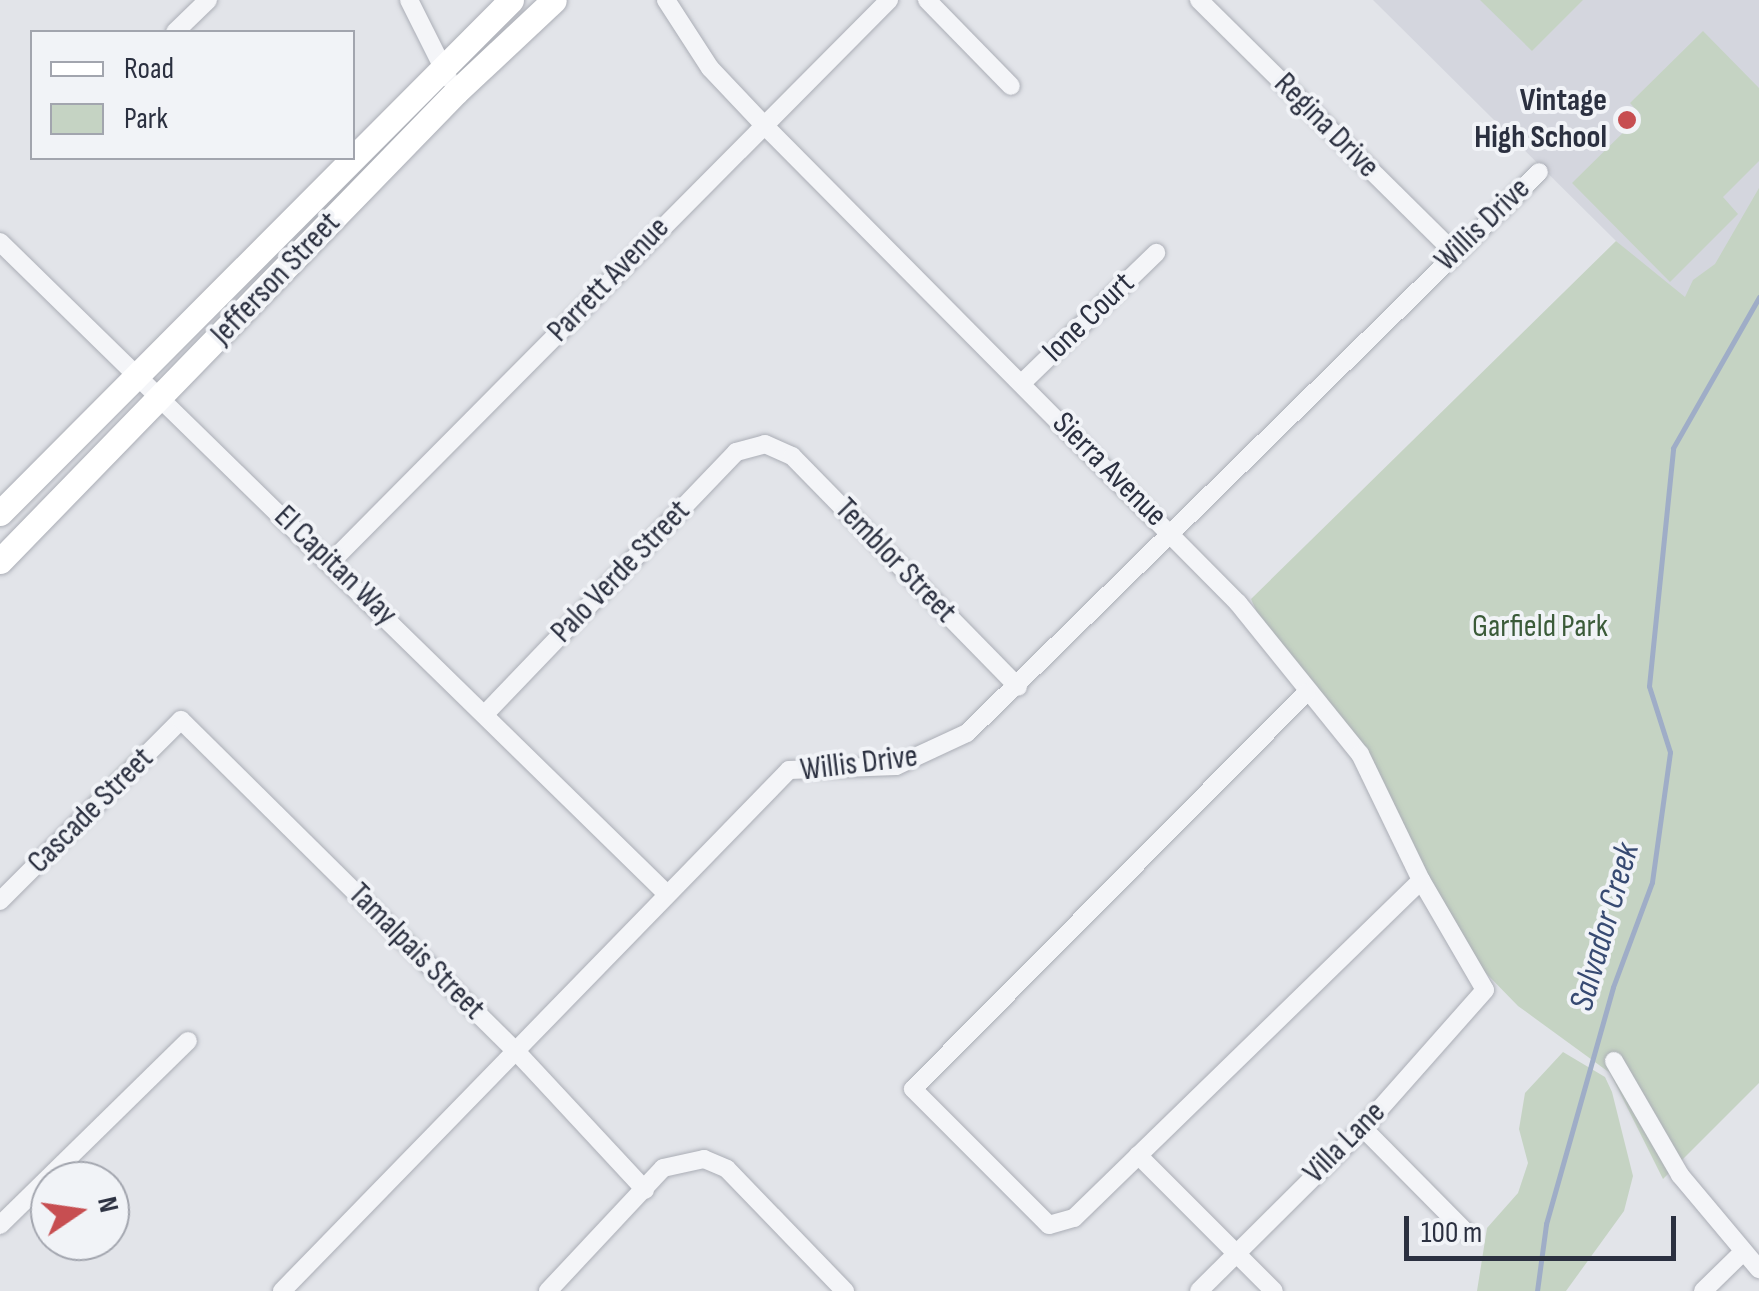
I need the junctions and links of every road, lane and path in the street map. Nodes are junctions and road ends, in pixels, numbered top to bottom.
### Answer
1 (208, 0) edge
2 (409, 0) edge
3 (512, 0) edge
4 (554, 0) edge
5 (666, 0) edge
6 (890, 0) edge
7 (927, 0) edge
8 (1198, 0) edge
9 (177, 30) edge
10 (441, 64) junction
11 (1011, 86) dead end
12 (456, 92) junction
13 (762, 124) junction
14 (355, 152) edge
15 (347, 160) edge
16 (1539, 172) dead end
17 (0, 242) edge
18 (1454, 252) junction
19 (1156, 254) dead end
20 (138, 374) junction
21 (1022, 383) junction
22 (163, 398) junction
23 (766, 444) joint
24 (0, 513) edge
25 (1174, 535) junction
26 (0, 561) edge
27 (331, 562) junction
28 (1018, 687) junction
29 (1306, 693) junction
30 (486, 714) junction
31 (181, 720) joint
32 (1421, 880) junction
33 (666, 894) junction
34 (0, 901) edge
35 (1485, 990) joint
36 (188, 1041) dead end
37 (515, 1050) junction
38 (1614, 1061) dead end
39 (1363, 1128) junction
40 (1138, 1155) junction
41 (645, 1190) junction
42 (0, 1225) edge
43 (1466, 1232) dead end
44 (1236, 1252) junction
45 (1742, 1253) junction
46 (1759, 1269) edge
47 (282, 1291) edge
48 (548, 1291) edge
49 (845, 1291) edge
50 (1199, 1291) edge
51 (1274, 1291) edge
52 (1703, 1291) edge

1 - 9 street
2 - 10 street
3 - 10 main road, Jefferson Street
4 - 12 main road, Jefferson Street
5 - 13 street, Sierra Avenue
6 - 13 street, Parrett Avenue
7 - 11 street
8 - 18 street, Regina Drive
10 - 12 street
10 - 14 main road, Jefferson Street
12 - 22 main road, Jefferson Street
13 - 21 street, Sierra Avenue
13 - 27 street, Parrett Avenue
15 - 20 main road, Jefferson Street
16 - 18 street, Willis Drive
17 - 20 street, El Capitan Way
18 - 25 street, Willis Drive
19 - 21 street, Ione Court
20 - 22 street, El Capitan Way
20 - 24 main road, Jefferson Street
21 - 25 street, Sierra Avenue
22 - 26 main road, Jefferson Street
22 - 27 street, El Capitan Way
23 - 28 street, Temblor Street
23 - 30 street, Palo Verde Street
25 - 28 street, Willis Drive
25 - 29 street, Sierra Avenue
27 - 30 street, El Capitan Way
28 - 33 street, Willis Drive
29 - 32 street, Sierra Avenue
29 - 40 street
30 - 33 street, El Capitan Way
31 - 34 street, Cascade Street
31 - 37 street, Tamalpais Street
32 - 35 street, Sierra Avenue
32 - 40 street
33 - 37 street, Willis Drive
35 - 39 street, Villa Lane
36 - 42 street
37 - 41 street, Tamalpais Street
37 - 47 street, Willis Drive
38 - 45 street
39 - 43 street
39 - 44 street, Villa Lane
40 - 44 street
41 - 48 street
41 - 49 street
44 - 50 street, Villa Lane
44 - 51 street
45 - 46 street
45 - 52 street

